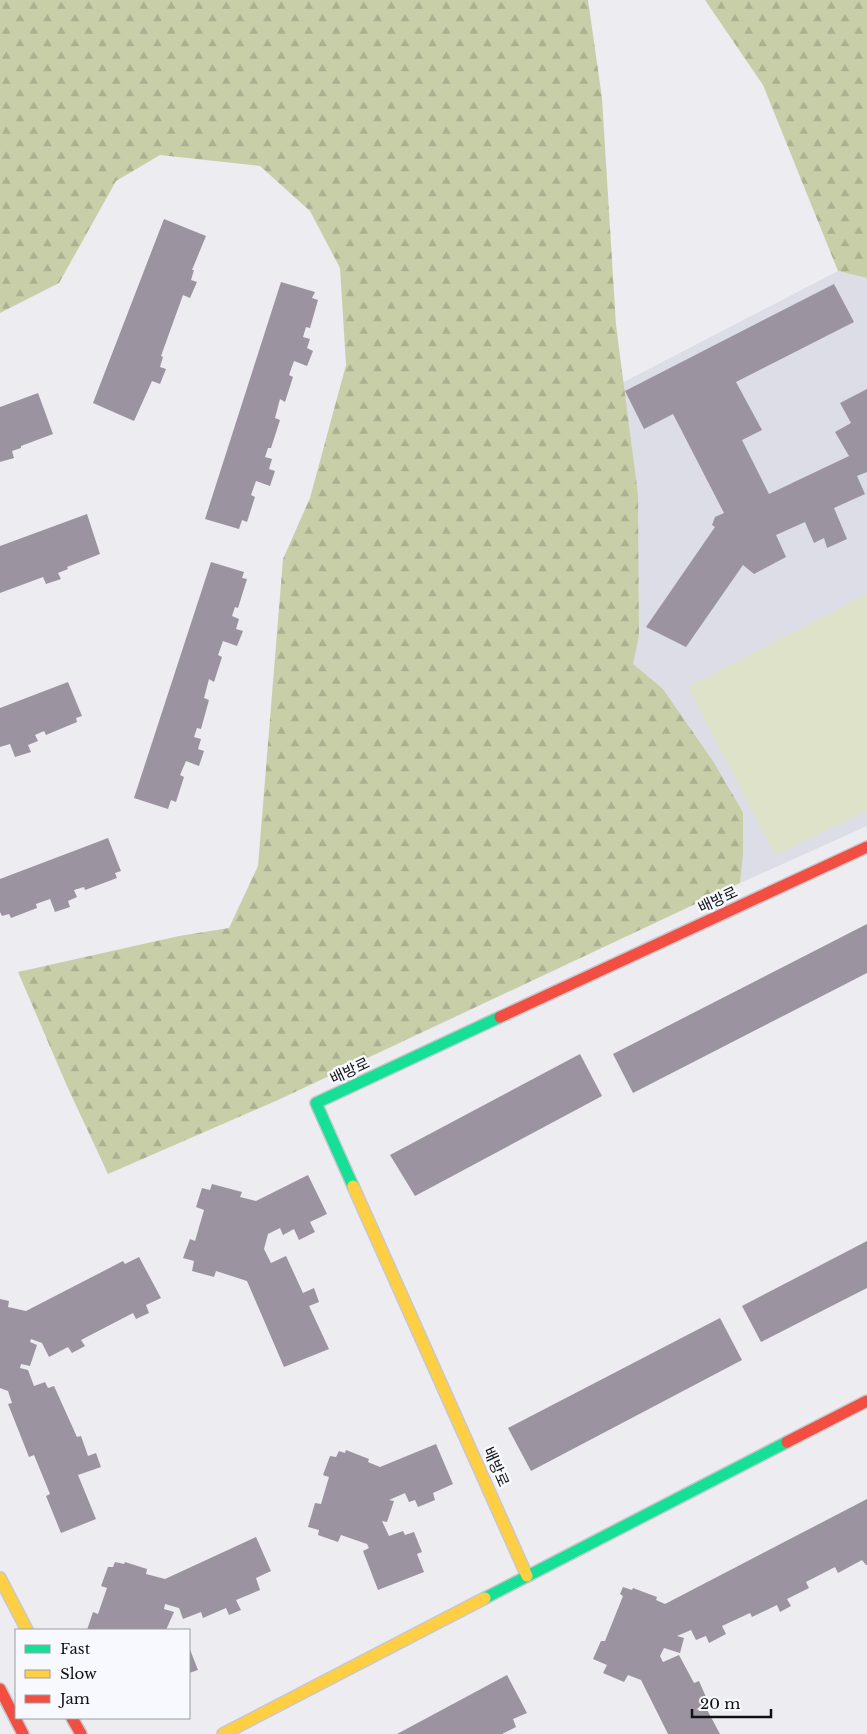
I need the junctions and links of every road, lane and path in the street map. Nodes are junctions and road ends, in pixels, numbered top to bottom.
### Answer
1 (867, 847) edge
2 (867, 1402) edge
3 (527, 1576) junction
4 (0, 1578) edge
5 (26, 1629) edge
6 (0, 1689) edge
7 (73, 1719) edge
8 (22, 1734) edge
9 (81, 1734) edge
10 (223, 1734) edge

1 - 3 street, 배방로
2 - 3 street
3 - 10 street
4 - 5 street
6 - 8 street
7 - 9 street

